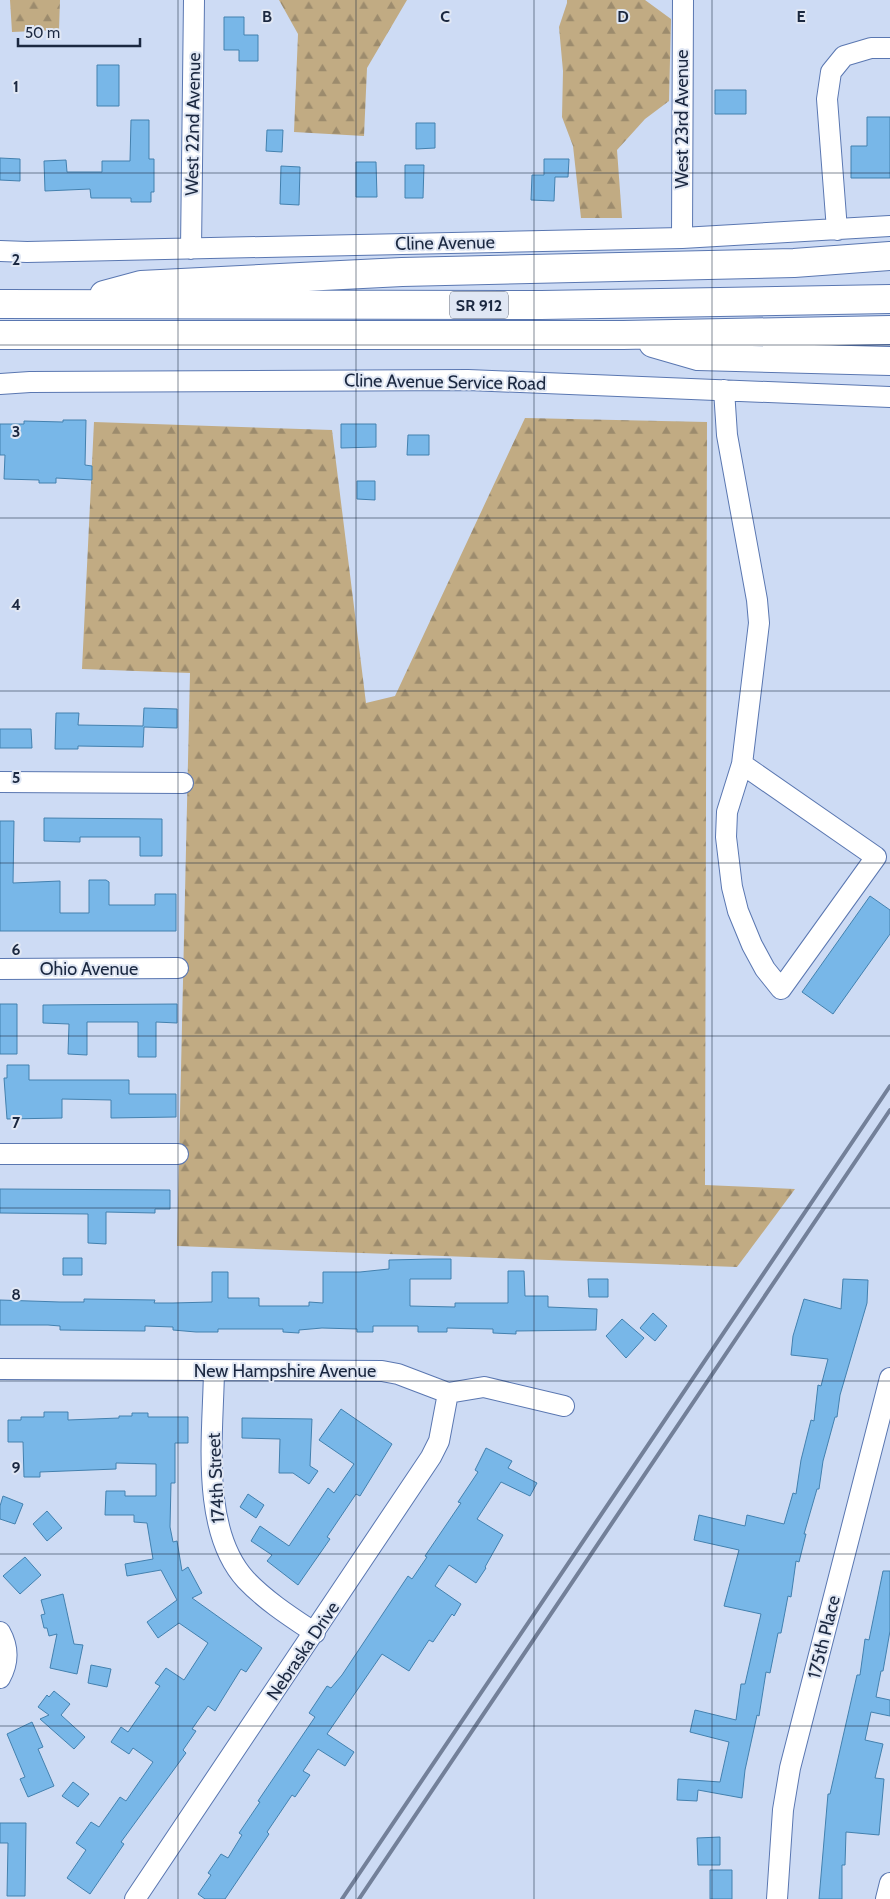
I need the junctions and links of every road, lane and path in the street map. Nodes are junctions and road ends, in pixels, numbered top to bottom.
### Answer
1 (194, 0) edge
2 (683, 0) edge
3 (890, 48) edge
4 (890, 226) edge
5 (837, 230) junction
6 (682, 238) junction
7 (192, 249) junction
8 (0, 251) edge
9 (890, 256) edge
10 (890, 299) edge
11 (0, 304) edge
12 (69, 304) junction
13 (890, 330) edge
14 (0, 335) edge
15 (623, 335) junction
16 (890, 360) edge
17 (0, 384) edge
18 (724, 390) junction
19 (890, 396) edge
20 (742, 764) junction
21 (0, 782) edge
22 (183, 783) dead end
23 (178, 968) dead end
24 (0, 969) edge
25 (0, 1154) edge
26 (178, 1154) dead end
27 (0, 1368) edge
28 (214, 1371) junction
29 (890, 1378) edge
30 (448, 1393) junction
31 (564, 1406) dead end
32 (0, 1632) edge
33 (315, 1633) junction
34 (0, 1678) edge
35 (890, 1883) edge
36 (135, 1899) edge
37 (777, 1899) edge
38 (886, 1899) edge

1 - 7 street, West 22nd Avenue
2 - 6 street, West 23rd Avenue
3 - 5 street
4 - 5 street, Cline Avenue
5 - 6 street, Cline Avenue
6 - 7 street, Cline Avenue
7 - 8 street, Cline Avenue
9 - 12 highway
10 - 12 highway, SR 912
11 - 12 highway, SR 912
13 - 15 highway, SR 912
14 - 15 highway, SR 912
15 - 16 highway
17 - 18 street, Cline Avenue Service Road
18 - 19 street, Cline Avenue Service Road
18 - 20 street
20 - 20 street
21 - 22 street
23 - 24 street, Ohio Avenue
25 - 26 street
27 - 28 street, New Hampshire Avenue
28 - 30 street, New Hampshire Avenue
28 - 33 street, 174th Street
29 - 37 street, 175th Place
30 - 31 street
30 - 33 street, Nebraska Drive
32 - 34 street
33 - 36 street, Nebraska Drive
35 - 38 street

